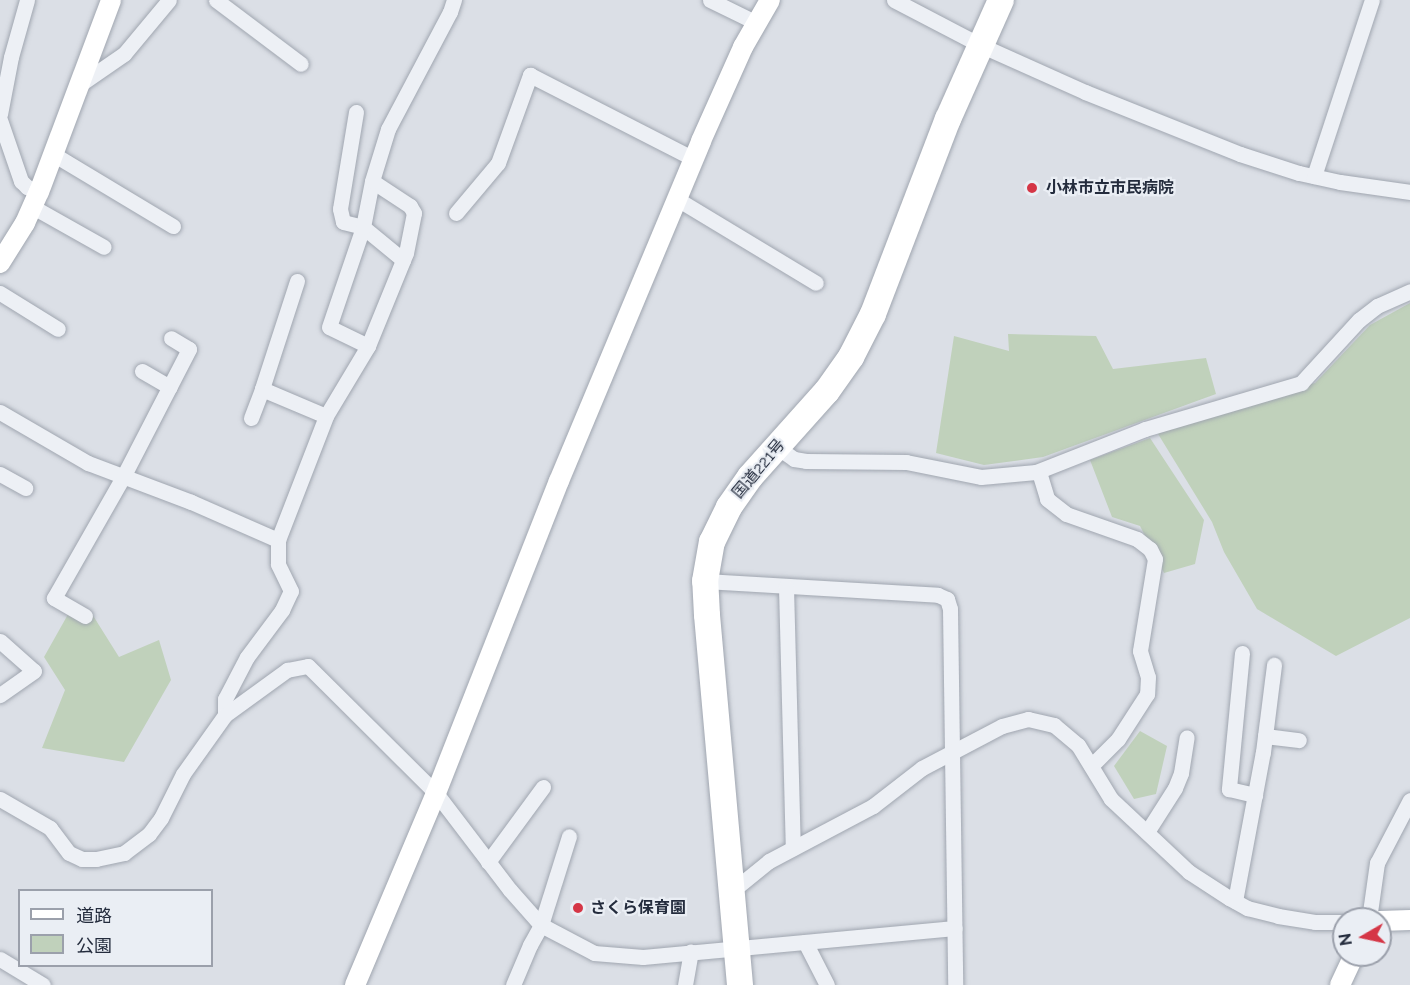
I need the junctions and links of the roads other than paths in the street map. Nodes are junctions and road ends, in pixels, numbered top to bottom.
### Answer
1 (27, 0) edge
2 (111, 0) edge
3 (169, 0) edge
4 (216, 0) edge
5 (454, 0) edge
6 (710, 0) edge
7 (770, 0) edge
8 (894, 0) edge
9 (1001, 0) edge
10 (1372, 0) edge
11 (757, 23) junction
12 (980, 45) junction
13 (301, 64) dead end
14 (79, 85) junction
15 (356, 112) dead end
16 (0, 114) edge
17 (0, 120) edge
18 (53, 154) junction
19 (694, 159) junction
20 (1314, 176) junction
21 (372, 181) junction
22 (1410, 192) edge
23 (36, 199) junction
24 (677, 199) junction
25 (456, 213) dead end
26 (174, 226) dead end
27 (363, 227) junction
28 (104, 247) dead end
29 (403, 260) junction
30 (0, 263) edge
31 (297, 281) dead end
32 (816, 283) dead end
33 (1410, 291) edge
34 (0, 293) edge
35 (58, 328) dead end
36 (171, 338) dead end
37 (368, 346) junction
38 (142, 371) dead end
39 (170, 387) junction
40 (262, 388) junction
41 (0, 412) edge
42 (326, 416) junction
43 (251, 418) dead end
44 (777, 447) junction
45 (1039, 472) junction
46 (0, 474) edge
47 (123, 477) junction
48 (25, 488) dead end
49 (278, 540) junction
50 (705, 581) junction
51 (786, 586) junction
52 (85, 616) dead end
53 (0, 641) edge
54 (1242, 653) dead end
55 (1274, 665) dead end
56 (0, 695) edge
57 (225, 715) junction
58 (1265, 736) junction
59 (1187, 737) dead end
60 (1299, 740) dead end
61 (953, 753) junction
62 (1091, 766) junction
63 (543, 787) dead end
64 (436, 793) junction
65 (1255, 795) junction
66 (0, 799) edge
67 (1410, 800) edge
68 (1147, 832) junction
69 (569, 836) dead end
70 (793, 848) junction
71 (488, 862) junction
72 (732, 891) junction
73 (1235, 902) junction
74 (1371, 907) edge
75 (1332, 921) edge
76 (542, 926) junction
77 (955, 928) junction
78 (805, 942) junction
79 (737, 947) junction
80 (691, 952) junction
81 (0, 959) edge
82 (1348, 967) edge
83 (44, 985) edge
84 (355, 985) edge
85 (513, 985) edge
86 (685, 985) edge
87 (740, 985) edge
88 (827, 985) edge
89 (955, 985) edge
90 (1340, 985) edge

1 - 16 street
2 - 14 street
3 - 14 street
4 - 13 street
5 - 21 street
6 - 11 street
7 - 11 street
8 - 12 street
9 - 12 highway, 国道221号
10 - 20 street
11 - 19 street
12 - 20 street
12 - 44 highway, 国道221号
14 - 18 street
15 - 27 street
17 - 23 street
18 - 23 street
18 - 26 street
19 - 24 street
19 - 25 street
20 - 22 street
21 - 27 street
21 - 29 street
23 - 28 street
23 - 30 street
24 - 32 street
24 - 64 street
27 - 29 street
27 - 37 street
29 - 37 street
31 - 40 street
33 - 45 street
34 - 35 street
36 - 39 street
37 - 42 street
38 - 39 street
39 - 47 street
40 - 42 street
40 - 43 street
41 - 47 street
42 - 49 street
44 - 45 street
44 - 50 highway, 国道221号
45 - 62 street
46 - 48 street
47 - 49 street
47 - 52 street
49 - 57 street
50 - 51 street
50 - 72 highway, 国道221号
51 - 61 street
51 - 70 street
53 - 56 street
54 - 65 street
55 - 58 street
57 - 64 street
57 - 66 street
58 - 60 street
58 - 65 street
59 - 68 street
61 - 62 street
61 - 70 street
61 - 77 street
62 - 68 street
63 - 71 street
64 - 71 street
64 - 84 street
65 - 73 street
67 - 74 street
68 - 73 street
69 - 76 street
70 - 72 street
71 - 76 street
72 - 79 highway, 国道221号
73 - 75 street
76 - 80 street
76 - 85 street
77 - 78 street
77 - 89 street
78 - 79 street
78 - 88 street
79 - 80 street
79 - 87 highway, 国道221号
80 - 86 street
81 - 83 street
82 - 90 street

